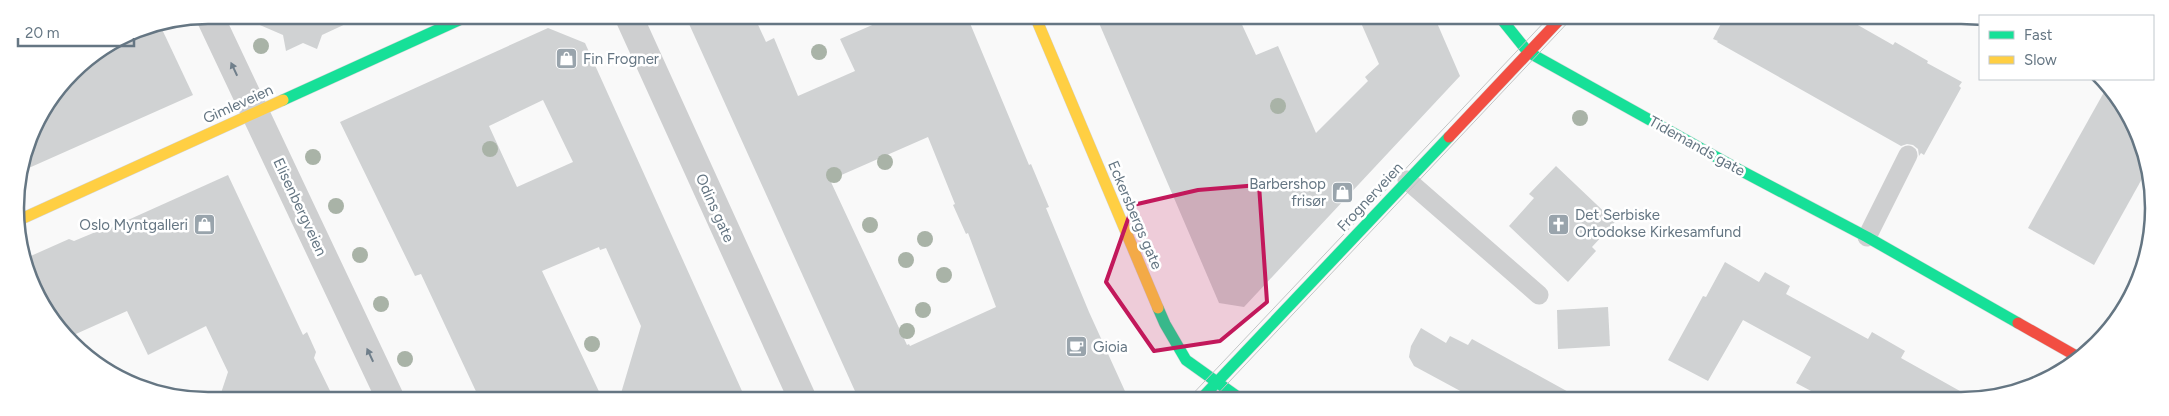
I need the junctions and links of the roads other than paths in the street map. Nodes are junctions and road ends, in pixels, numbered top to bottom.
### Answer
1 (213, 24) edge
2 (450, 24) edge
3 (632, 24) edge
4 (1038, 24) edge
5 (1505, 24) edge
6 (1554, 24) edge
7 (1528, 52) junction
8 (255, 113) junction
9 (1908, 156) dead end
10 (1407, 180) junction
11 (24, 218) edge
12 (1867, 237) junction
13 (1538, 296) dead end
14 (2073, 354) edge
15 (1217, 383) junction
16 (387, 392) edge
17 (799, 392) edge
18 (1208, 392) edge
19 (1230, 392) edge

8 -> 1 street, Elisenbergveien
2 - 8 street, Gimleveien
3 - 17 street, Odins gate
4 - 15 street, Eckersbergs gate
5 - 7 street
6 - 7 street, Frognerveien
7 - 10 street, Frognerveien
7 - 12 street, Tidemands gate
8 - 11 street, Gimleveien
16 -> 8 street, Elisenbergveien
9 - 12 lane
10 - 13 lane
10 - 15 street, Frognerveien
12 - 14 street, Tidemands gate
15 - 18 street, Frognerveien
15 - 19 street, Eckersbergs gate

